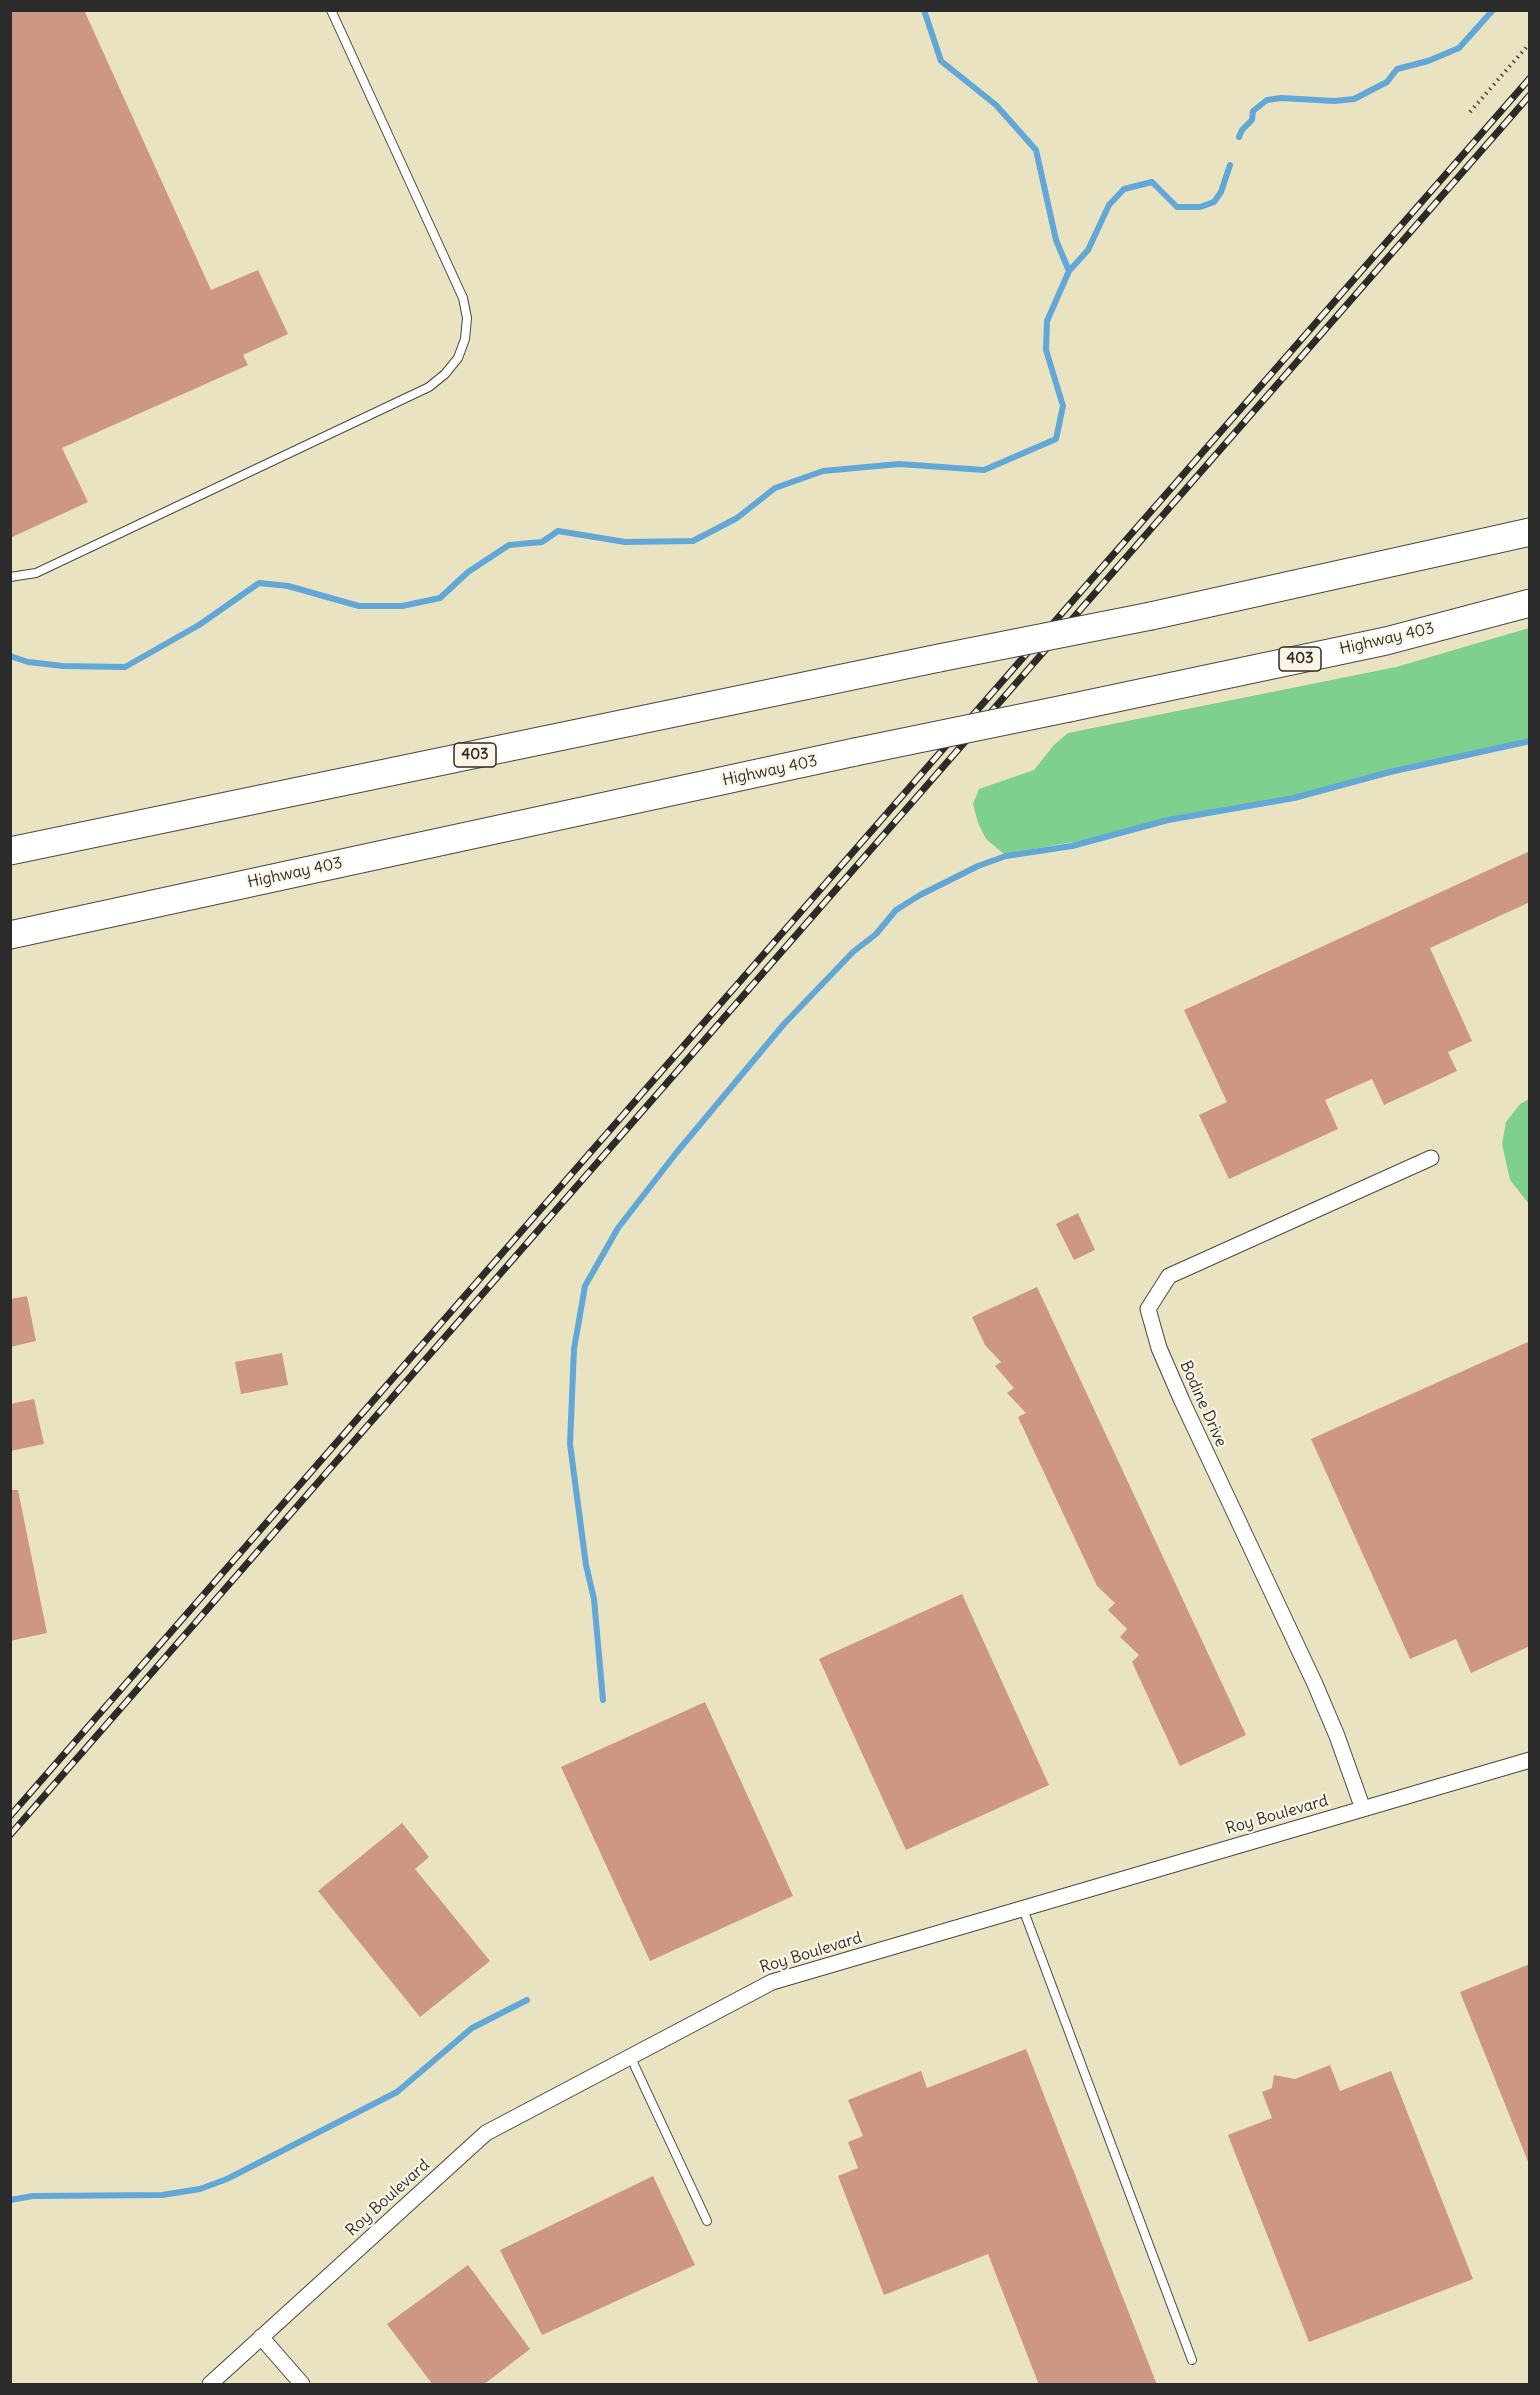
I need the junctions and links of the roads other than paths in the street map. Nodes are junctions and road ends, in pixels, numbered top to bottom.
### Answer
1 (331, 10) edge
2 (1530, 532) edge
3 (10, 577) edge
4 (1530, 603) edge
5 (10, 850) edge
6 (10, 935) edge
7 (1431, 1158) dead end
8 (1530, 1760) edge
9 (1363, 1809) junction
10 (1023, 1909) junction
11 (630, 2056) junction
12 (707, 2221) dead end
13 (261, 2337) junction
14 (1192, 2360) dead end
15 (210, 2385) edge
16 (302, 2385) edge

1 - 3 lane
2 - 5 highway, 403, bridge
4 - 6 highway, Highway 403 / 403, bridge
7 - 9 street, Bodine Drive
8 - 9 street, Roy Boulevard
9 - 10 street, Roy Boulevard
10 - 11 street, Roy Boulevard
10 - 14 lane
11 - 12 lane
11 - 13 street, Roy Boulevard
13 - 15 street, Roy Boulevard
13 - 16 street

